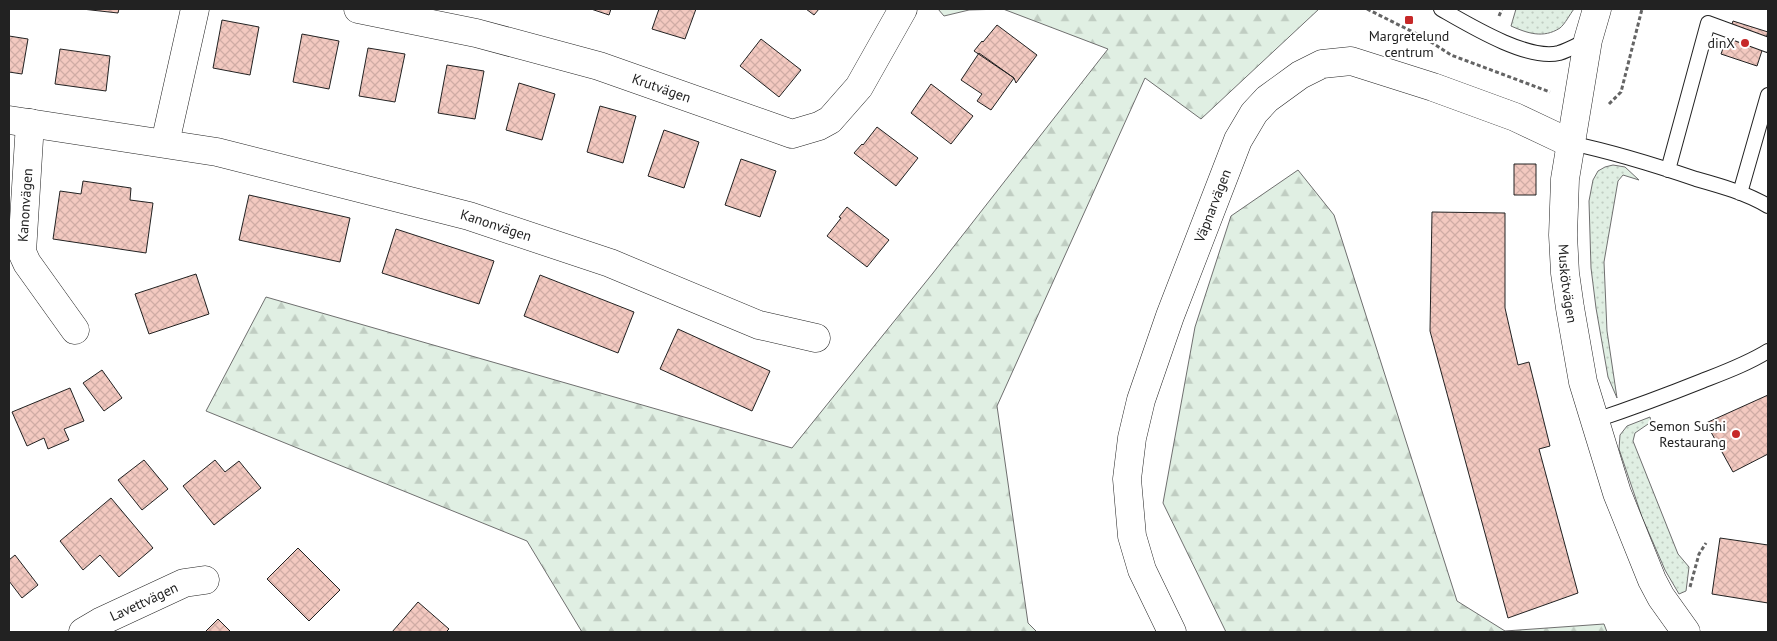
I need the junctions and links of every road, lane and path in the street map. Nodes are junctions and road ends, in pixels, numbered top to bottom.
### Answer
1 (195, 9) edge
2 (358, 9) edge
3 (903, 9) edge
4 (1441, 9) edge
5 (1597, 9) edge
6 (1588, 40) junction
7 (1768, 45) edge
8 (1768, 95) edge
9 (20, 121) edge
10 (164, 143) junction
11 (1570, 143) junction
12 (1668, 170) junction
13 (1740, 193) junction
14 (1768, 206) edge
15 (75, 330) dead end
16 (816, 338) dead end
17 (1768, 351) edge
18 (1596, 420) junction
19 (1706, 543) dead end
20 (205, 580) dead end
21 (1683, 628) edge
22 (83, 632) edge
23 (1172, 632) edge

1 - 10 street
2 - 3 street, Krutvägen
4 - 6 lane
5 - 6 street, Muskötvägen
6 - 11 street, Muskötvägen
7 - 12 lane
8 - 13 lane
9 - 10 street, Kanonvägen
9 - 15 street, Kanonvägen
10 - 16 street, Kanonvägen
11 - 12 lane
11 - 18 street, Muskötvägen
11 - 23 street, Väpnarvägen
12 - 13 lane
13 - 14 lane
17 - 18 lane
18 - 21 street, Muskötvägen
19 - 21 path
20 - 22 street, Lavettvägen

